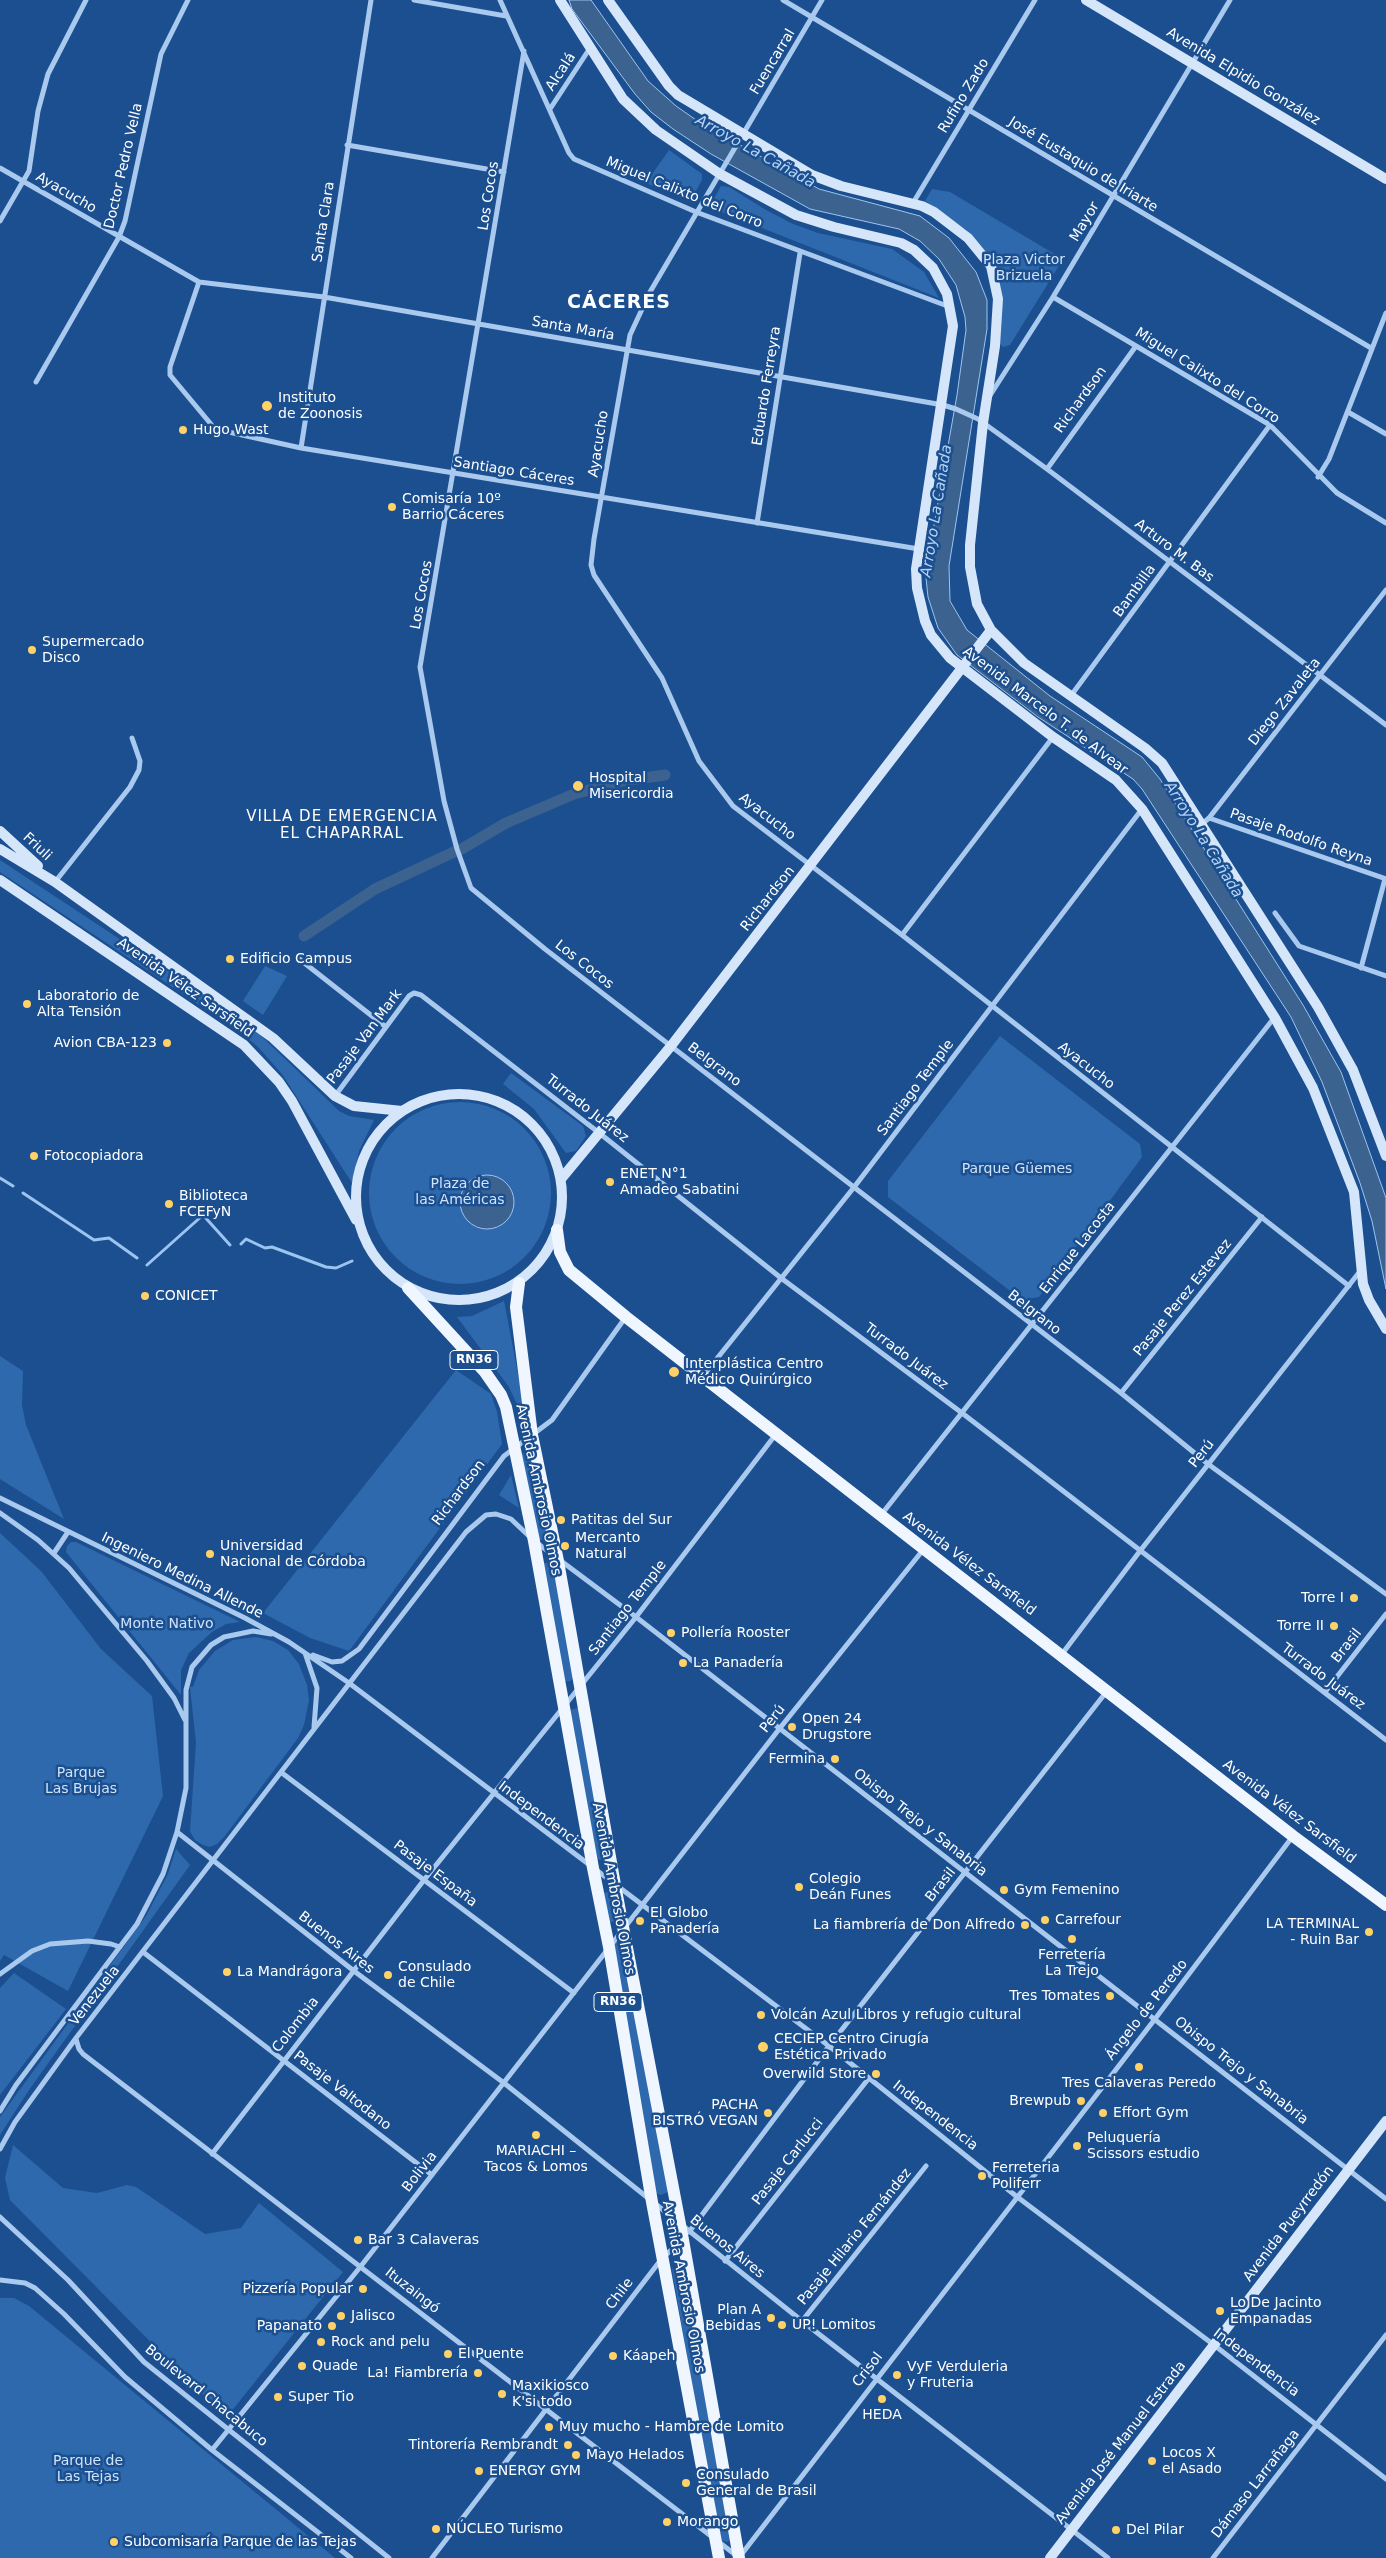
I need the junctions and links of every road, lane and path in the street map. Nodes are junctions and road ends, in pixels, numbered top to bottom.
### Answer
1 (86, 0) edge
2 (188, 0) edge
3 (371, 0) edge
4 (414, 0) edge
5 (500, 0) edge
6 (560, 0) edge
7 (608, 0) edge
8 (619, 0) edge
9 (783, 0) edge
10 (822, 0) edge
11 (1035, 0) edge
12 (1086, 0) edge
13 (1230, 0) edge
14 (613, 10) junction
15 (506, 16) junction
16 (812, 17) junction
17 (590, 48) junction
18 (524, 51) junction
19 (1193, 64) junction
20 (550, 109) junction
21 (969, 110) junction
22 (741, 138) junction
23 (347, 145) junction
24 (0, 168) edge
25 (721, 171) junction
26 (504, 172) junction
27 (1386, 179) edge
28 (24, 182) junction
29 (1114, 196) junction
30 (913, 203) junction
31 (696, 212) junction
32 (0, 221) edge
33 (119, 237) junction
34 (800, 252) junction
35 (199, 282) junction
36 (1053, 297) junction
37 (324, 298) junction
38 (951, 308) junction
39 (1386, 313) edge
40 (479, 324) junction
41 (1136, 346) junction
42 (1371, 348) junction
43 (626, 350) junction
44 (780, 376) junction
45 (36, 382) dead end
46 (986, 402) junction
47 (943, 404) junction
48 (1348, 412) junction
49 (981, 421) junction
50 (1270, 425) junction
51 (1386, 434) edge
52 (301, 448) junction
53 (1047, 469) junction
54 (455, 473) junction
55 (1318, 476) junction
56 (602, 498) junction
57 (757, 523) junction
58 (1386, 523) edge
59 (919, 549) junction
60 (1170, 562) junction
61 (1386, 590) edge
62 (991, 630) junction
63 (966, 665) junction
64 (1320, 676) junction
65 (1070, 697) junction
66 (1386, 725) edge
67 (1053, 737) junction
68 (132, 738) dead end
69 (1142, 809) junction
70 (1209, 818) junction
71 (1200, 825) junction
72 (0, 831) edge
73 (0, 848) edge
74 (812, 865) junction
75 (1386, 879) edge
76 (0, 880) edge
77 (55, 882) junction
78 (1275, 913) dead end
79 (902, 935) junction
80 (298, 958) dead end
81 (1361, 968) junction
82 (1386, 976) edge
83 (414, 993) joint
84 (992, 1007) junction
85 (1275, 1018) junction
86 (386, 1027) junction
87 (671, 1046) junction
88 (335, 1096) junction
89 (402, 1111) junction
90 (598, 1132) junction
91 (1172, 1147) junction
92 (1386, 1156) edge
93 (561, 1179) junction
94 (855, 1186) junction
95 (1262, 1217) junction
96 (557, 1230) junction
97 (362, 1233) junction
98 (1361, 1270) junction
99 (781, 1278) junction
100 (519, 1283) junction
101 (1349, 1286) junction
102 (408, 1288) junction
103 (626, 1317) junction
104 (1031, 1325) junction
105 (1386, 1329) edge
106 (703, 1377) junction
107 (1121, 1392) junction
108 (962, 1413) junction
109 (776, 1434) junction
110 (532, 1435) junction
111 (514, 1447) junction
112 (1208, 1464) junction
113 (0, 1498) edge
114 (0, 1512) edge
115 (881, 1516) junction
116 (68, 1532) junction
117 (534, 1541) junction
118 (924, 1548) junction
119 (1140, 1551) junction
120 (54, 1553) junction
121 (558, 1561) junction
122 (1386, 1594) edge
123 (1386, 1614) edge
124 (636, 1617) junction
125 (276, 1635) junction
126 (305, 1652) junction
127 (1062, 1655) junction
128 (349, 1683) junction
129 (580, 1687) junction
130 (1107, 1690) junction
131 (1325, 1692) junction
132 (565, 1707) junction
133 (186, 1723) junction
134 (780, 1728) junction
135 (313, 1729) junction
136 (1386, 1740) edge
137 (282, 1772) junction
138 (494, 1794) junction
139 (177, 1832) junction
140 (1293, 1836) junction
141 (213, 1861) junction
142 (593, 1868) junction
143 (964, 1872) junction
144 (424, 1880) junction
145 (615, 1885) junction
146 (642, 1905) junction
147 (1386, 1905) edge
148 (625, 1927) junction
149 (120, 1947) junction
150 (609, 1947) junction
151 (143, 1952) junction
152 (354, 1971) junction
153 (0, 1974) edge
154 (574, 1993) junction
155 (1156, 2019) junction
156 (76, 2038) junction
157 (830, 2046) junction
158 (283, 2060) junction
159 (869, 2078) junction
160 (504, 2083) junction
161 (0, 2111) edge
162 (1386, 2121) edge
163 (0, 2149) edge
164 (212, 2154) junction
165 (926, 2166) dead end
166 (1348, 2170) junction
167 (432, 2175) junction
168 (1016, 2196) junction
169 (1386, 2199) edge
170 (652, 2202) junction
171 (0, 2217) edge
172 (679, 2222) junction
173 (686, 2235) junction
174 (663, 2257) junction
175 (725, 2260) junction
176 (361, 2266) junction
177 (0, 2280) edge
178 (802, 2322) junction
179 (1386, 2335) edge
180 (1214, 2345) junction
181 (876, 2378) junction
182 (546, 2409) junction
183 (1318, 2424) junction
184 (229, 2429) junction
185 (212, 2450) junction
186 (1386, 2478) edge
187 (1072, 2530) junction
188 (716, 2540) junction
189 (351, 2558) edge
190 (389, 2558) edge
191 (432, 2558) edge
192 (719, 2558) edge
193 (739, 2558) edge
194 (1050, 2558) edge
195 (1108, 2558) edge
196 (1212, 2558) edge

1 - 28 street
2 - 33 street, Doctor Pedro Vella
3 - 23 street, Santa Clara
4 - 15 street
5 - 15 street, Miguel Calixto del Corro
6 - 17 main road, Avenida Marcelo T. de Alvear
7 - 14 main road, Avenida Marcelo T. de Alvear
8 - 14 street
9 - 16 street, José Eustaquio de Iriarte
10 - 16 street, Fuencarral
11 - 21 street, Rufino Zado
12 - 19 main road, Avenida Elpidio González
13 - 19 street, Mayor
14 - 22 main road, Avenida Marcelo T. de Alvear
15 - 18 street, Miguel Calixto del Corro
16 - 21 street, José Eustaquio de Iriarte
16 - 22 street, Fuencarral
17 - 20 street, Alcalá
17 - 25 main road, Avenida Marcelo T. de Alvear
18 - 20 street, Miguel Calixto del Corro
18 - 26 street, Los Cocos
19 - 27 main road, Avenida Elpidio González
19 - 29 street, Mayor
20 - 31 street, Miguel Calixto del Corro
21 - 29 street, José Eustaquio de Iriarte
21 - 30 street, Rufino Zado
22 - 25 street, Ayacucho
22 - 30 main road, Avenida Marcelo T. de Alvear
23 - 26 street
23 - 37 street, Santa Clara
24 - 28 street, Ayacucho
25 - 31 street, Ayacucho
25 - 38 main road, Avenida Marcelo T. de Alvear
26 - 40 street, Los Cocos
28 - 32 street
28 - 33 street, Ayacucho
29 - 36 street, Mayor
29 - 42 street, José Eustaquio de Iriarte
30 - 46 main road, Avenida Marcelo T. de Alvear
31 - 34 street, Miguel Calixto del Corro
31 - 43 street, Ayacucho
33 - 35 street, Ayacucho
33 - 45 street, Doctor Pedro Vella
34 - 38 street, Miguel Calixto del Corro
34 - 44 street, Eduardo Ferreyra
35 - 37 street, Santa María
35 - 52 street, Santiago Cáceres
36 - 41 street, Miguel Calixto del Corro
36 - 46 street, Mayor
37 - 40 street, Santa María
37 - 52 street, Santa Clara
38 - 47 main road, Avenida Marcelo T. de Alvear
39 - 42 street
40 - 43 street, Santa María
40 - 54 street, Los Cocos
41 - 50 street, Miguel Calixto del Corro
41 - 53 street, Richardson
42 - 48 street
43 - 44 street, Santa María
43 - 56 street, Ayacucho
44 - 47 street, Santa María
44 - 57 street, Eduardo Ferreyra
46 - 49 main road, Avenida Marcelo T. de Alvear
47 - 49 street, Arturo M. Bas
47 - 59 main road, Avenida Marcelo T. de Alvear
48 - 51 street
48 - 55 street
49 - 53 street, Arturo M. Bas
49 - 62 main road, Avenida Marcelo T. de Alvear
50 - 55 street, Miguel Calixto del Corro
50 - 60 street, Bambilla
52 - 54 street, Santiago Cáceres
53 - 60 street, Arturo M. Bas
54 - 56 street, Santiago Cáceres
54 - 87 street, Los Cocos
55 - 58 street, Miguel Calixto del Corro
56 - 57 street, Santiago Cáceres
56 - 74 street, Ayacucho
57 - 59 street, Santiago Cáceres
59 - 63 main road, Avenida Marcelo T. de Alvear
60 - 64 street, Arturo M. Bas
60 - 65 street, Bambilla
61 - 64 street, Diego Zavaleta
62 - 63 main road, Richardson
62 - 65 main road, Avenida Marcelo T. de Alvear
63 - 67 main road, Avenida Marcelo T. de Alvear
63 - 74 main road, Richardson
64 - 66 street, Arturo M. Bas
64 - 70 street, Diego Zavaleta
65 - 71 main road, Avenida Marcelo T. de Alvear
67 - 69 main road, Avenida Marcelo T. de Alvear
67 - 79 street
68 - 77 street
69 - 84 street, Santiago Temple
69 - 85 main road, Avenida Marcelo T. de Alvear
70 - 71 street, Diego Zavaleta
70 - 75 street, Pasaje Rodolfo Reyna
71 - 92 main road, Avenida Marcelo T. de Alvear
72 - 77 main road, Friuli
73 - 77 main road, Avenida Vélez Sarsfield
74 - 79 street, Ayacucho
74 - 87 main road, Richardson
75 - 81 street
76 - 97 main road, Avenida Vélez Sarsfield / RN36
77 - 88 main road, Avenida Vélez Sarsfield
78 - 81 street
79 - 84 street, Ayacucho
80 - 86 street
81 - 82 street
83 - 86 street, Pasaje Van Mark
83 - 90 street, Turrado Juárez
84 - 91 street, Ayacucho
84 - 94 street, Santiago Temple
85 - 91 street, Enrique Lacosta
85 - 98 main road, Avenida Marcelo T. de Alvear
86 - 88 street, Pasaje Van Mark
87 - 90 main road, Richardson
87 - 94 street, Belgrano
88 - 89 main road, Avenida Vélez Sarsfield
89 - 93 main road, RN36
89 - 97 main road, RN36
90 - 93 main road, Richardson
90 - 99 street, Turrado Juárez
91 - 95 street, Ayacucho
91 - 104 street, Enrique Lacosta
93 - 96 main road, RN36
94 - 99 street, Santiago Temple
94 - 104 street, Belgrano
95 - 101 street, Ayacucho
95 - 107 street, Pasaje Perez Estevez
96 - 100 main road, RN36
96 - 103 main road, Avenida Vélez Sarsfield
97 - 102 main road, RN36
98 - 101 street, Perú
98 - 105 main road, Avenida Marcelo T. de Alvear
99 - 106 street, Santiago Temple
99 - 108 street, Turrado Juárez
100 - 102 main road, RN36
100 - 110 main road, Avenida Ambrosio Olmos / RN36
101 - 112 street, Perú
102 - 111 main road, Avenida Ambrosio Olmos / RN36
103 - 106 main road, Avenida Vélez Sarsfield
103 - 110 street, Richardson
104 - 107 street, Belgrano
104 - 108 street, Enrique Lacosta
106 - 109 main road, Avenida Vélez Sarsfield
107 - 112 street, Belgrano
108 - 115 street, Enrique Lacosta
108 - 119 street, Turrado Juárez
109 - 115 main road, Avenida Vélez Sarsfield
109 - 124 street, Santiago Temple
110 - 111 street, Richardson
110 - 121 main road, Avenida Ambrosio Olmos / RN36
111 - 117 main road, Avenida Ambrosio Olmos / RN36
111 - 126 street, Richardson
112 - 119 street, Perú
112 - 122 street, Belgrano
113 - 116 street, Ingeniero Medina Allende
114 - 120 street
115 - 118 main road, Avenida Vélez Sarsfield
116 - 120 street
116 - 125 street, Ingeniero Medina Allende
117 - 121 street, Obispo Trejo y Sanabria
117 - 128 street
117 - 132 main road, Avenida Ambrosio Olmos / RN36
118 - 127 main road, Avenida Vélez Sarsfield
118 - 134 street, Perú
119 - 127 street, Perú
119 - 131 street, Turrado Juárez
120 - 133 street
121 - 124 street, Obispo Trejo y Sanabria
121 - 129 main road, Avenida Ambrosio Olmos / RN36
123 - 131 street, Brasil
124 - 129 street, Santiago Temple
124 - 134 street, Obispo Trejo y Sanabria
125 - 126 street, Ingeniero Medina Allende
125 - 133 street
126 - 128 street, Ingeniero Medina Allende
126 - 135 street, Venezuela
127 - 130 main road, Avenida Vélez Sarsfield
128 - 135 street, Venezuela
128 - 138 street, Independencia
129 - 132 street, Santiago Temple
129 - 145 main road, Avenida Ambrosio Olmos / RN36
130 - 140 main road, Avenida Vélez Sarsfield
130 - 143 street, Brasil
131 - 136 street, Turrado Juárez
132 - 138 street, Santiago Temple
132 - 142 main road, Avenida Ambrosio Olmos / RN36
133 - 139 street
134 - 143 street, Obispo Trejo y Sanabria
134 - 146 street, Perú
135 - 137 street, Venezuela
137 - 141 street, Venezuela
137 - 144 street, Pasaje España
138 - 142 street, Independencia
138 - 144 street, Colombia
139 - 141 street
139 - 149 street, Venezuela
140 - 147 main road, Avenida Vélez Sarsfield
140 - 155 street, Ángelo de Peredo
141 - 151 street, Venezuela
141 - 152 street, Buenos Aires
142 - 145 street, Independencia
142 - 150 main road, Avenida Ambrosio Olmos / RN36
143 - 155 street, Obispo Trejo y Sanabria
143 - 157 street, Brasil
144 - 152 street, Colombia
144 - 154 street, Pasaje España
145 - 146 street, Independencia
145 - 148 main road, Avenida Ambrosio Olmos / RN36
146 - 148 street, Bolivia
146 - 157 street, Independencia
148 - 150 street, Bolivia
148 - 172 main road, Avenida Ambrosio Olmos / RN36
149 - 153 street
149 - 161 street, Venezuela
150 - 154 street, Bolivia
150 - 170 main road, Avenida Ambrosio Olmos / RN36
151 - 156 street, Venezuela
151 - 158 street, Pasaje Valtodano
152 - 158 street, Colombia
152 - 160 street, Buenos Aires
154 - 160 street, Bolivia
155 - 166 street, Obispo Trejo y Sanabria
155 - 168 street, Ángelo de Peredo
156 - 163 street, Venezuela
156 - 164 street, Ituzaingó
157 - 159 street, Independencia
157 - 173 street, Chile
158 - 164 street, Colombia
158 - 167 street, Pasaje Valtodano
159 - 168 street, Independencia
159 - 175 street, Pasaje Carlucci
160 - 167 street, Bolivia
160 - 170 street, Buenos Aires
162 - 166 main road, Avenida Pueyrredón
164 - 176 street, Ituzaingó
165 - 178 street, Pasaje Hilario Fernández
166 - 169 street, Obispo Trejo y Sanabria
166 - 180 main road, Avenida Pueyrredón
167 - 176 street, Bolivia
168 - 180 street, Independencia
168 - 181 street, Crisol
170 - 172 street, Buenos Aires
170 - 174 main road, Avenida Ambrosio Olmos / RN36
171 - 184 street, Boulevard Chacabuco
172 - 173 main road, Avenida Ambrosio Olmos / RN36
173 - 174 street, Chile
173 - 175 street, Buenos Aires
173 - 193 main road, Avenida Ambrosio Olmos / RN36
174 - 182 street, Chile
174 - 188 main road, Avenida Ambrosio Olmos / RN36
175 - 178 street, Buenos Aires
176 - 182 street, Ituzaingó
176 - 184 street, Bolivia
177 - 185 street
178 - 181 street, Buenos Aires
179 - 183 street, Dámaso Larrañaga
180 - 183 street, Independencia
180 - 187 main road, Avenida José Manuel Estrada
181 - 187 street, Buenos Aires
181 - 193 street, Crisol
182 - 188 street, Ituzaingó
182 - 191 street, Chile
183 - 186 street, Independencia
183 - 196 street, Dámaso Larrañaga
184 - 185 street, Bolivia
184 - 190 street, Boulevard Chacabuco
185 - 189 street
187 - 194 main road, Avenida José Manuel Estrada
187 - 195 street, Buenos Aires
188 - 192 main road, Avenida Ambrosio Olmos / RN36
188 - 193 street, Ituzaingó

